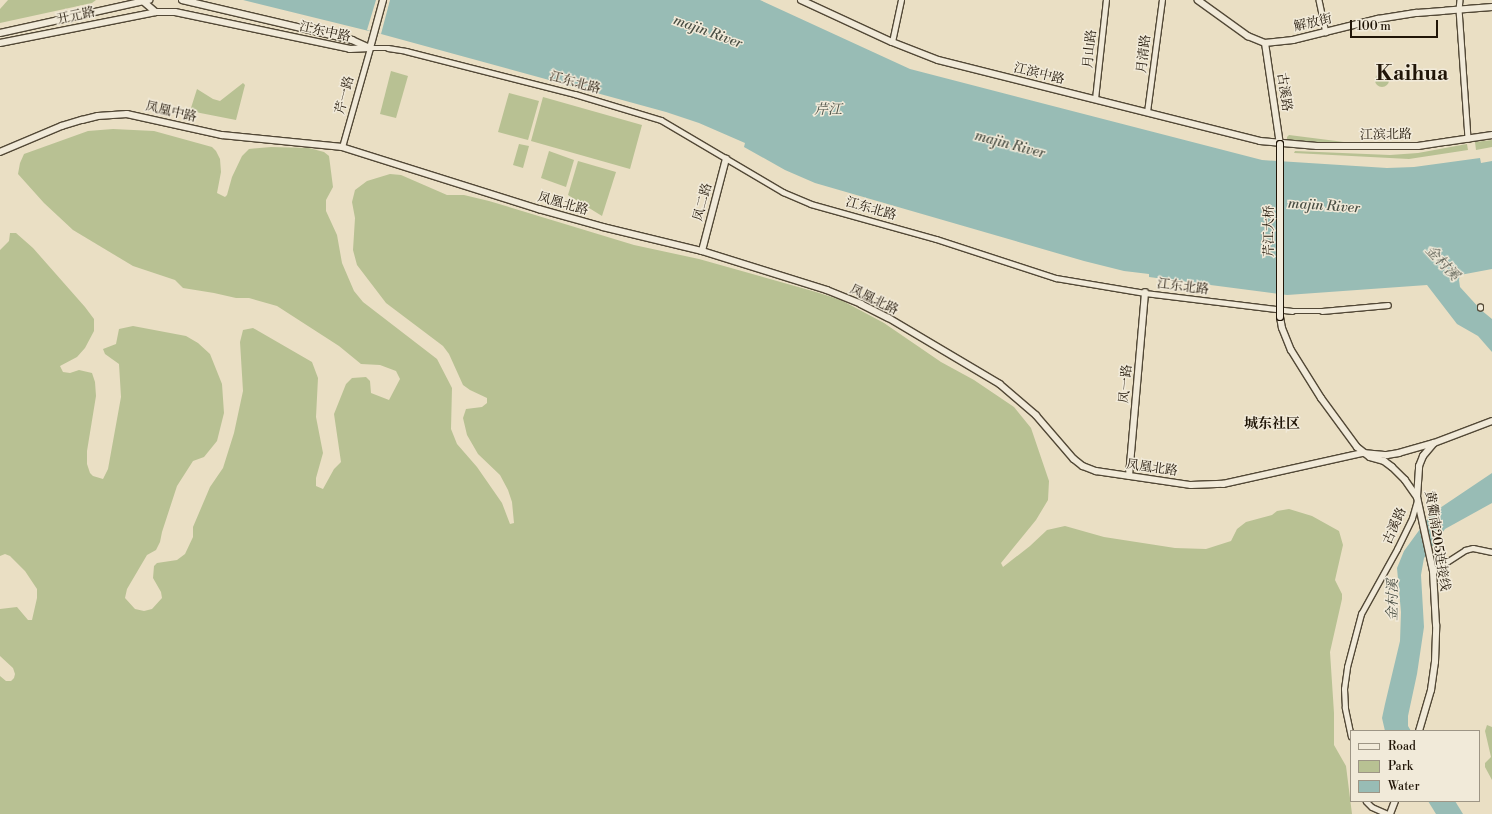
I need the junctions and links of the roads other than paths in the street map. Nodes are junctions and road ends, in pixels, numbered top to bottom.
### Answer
1 (144, 0) edge
2 (182, 0) edge
3 (383, 0) edge
4 (800, 0) edge
5 (901, 0) edge
6 (1106, 0) edge
7 (1162, 0) edge
8 (1198, 0) edge
9 (1319, 0) edge
10 (1460, 0) edge
11 (1492, 7) edge
12 (1459, 9) junction
13 (156, 12) junction
14 (1326, 32) junction
15 (0, 33) edge
16 (892, 42) junction
17 (0, 43) edge
18 (1265, 43) junction
19 (370, 48) junction
20 (1095, 99) junction
21 (1148, 112) junction
22 (1492, 136) edge
23 (1468, 139) junction
24 (1280, 144) junction
25 (342, 147) junction
26 (0, 152) edge
27 (726, 159) junction
28 (702, 251) junction
29 (1145, 293) junction
30 (1388, 306) dead end
31 (1280, 318) joint
32 (1492, 421) edge
33 (1434, 443) junction
34 (1363, 453) junction
35 (1129, 476) junction
36 (1418, 497) junction
37 (1492, 552) edge
38 (1433, 571) junction
39 (1419, 730) edge
40 (1350, 732) edge
41 (1367, 802) edge
42 (1395, 802) edge
43 (1389, 814) edge

1 - 13 street
1 - 15 main road, 开元路
2 - 19 main road, 江东中路
3 - 19 main road
4 - 16 main road, 江滨中路
5 - 16 street
6 - 20 street, 月山路
7 - 21 street, 月清路
8 - 18 street, 解放街
9 - 14 street
10 - 12 street
11 - 12 street, 解放街
12 - 14 street, 解放街
12 - 23 street
13 - 17 main road, 开元路
13 - 19 main road, 江东中路
14 - 18 street, 解放街
16 - 20 main road, 江滨中路
18 - 24 main road, 古溪路
19 - 25 street, 芹一路
19 - 27 street, 江东北路
20 - 21 main road, 江滨中路
21 - 24 main road, 江滨中路
22 - 23 main road, 江滨北路
23 - 24 main road, 江滨北路
24 - 31 main road, 芹江大桥, bridge
25 - 26 street, 凤凰中路
25 - 28 street, 凤凰北路
27 - 28 street, 凤二路
27 - 29 street, 江东北路
28 - 35 street, 凤凰北路
29 - 30 street, 江东北路
29 - 35 street, 凤一路
31 - 34 main road, 古溪路
32 - 33 main road
33 - 34 street, 凤凰北路
33 - 36 main road, 黄衢南205连接线
34 - 35 street, 凤凰北路
34 - 36 main road, 古溪路
36 - 38 main road, 黄衢南205连接线
36 - 40 street, 古溪路
37 - 38 street
38 - 39 main road, 黄衢南205连接线
41 - 43 street
42 - 43 main road

